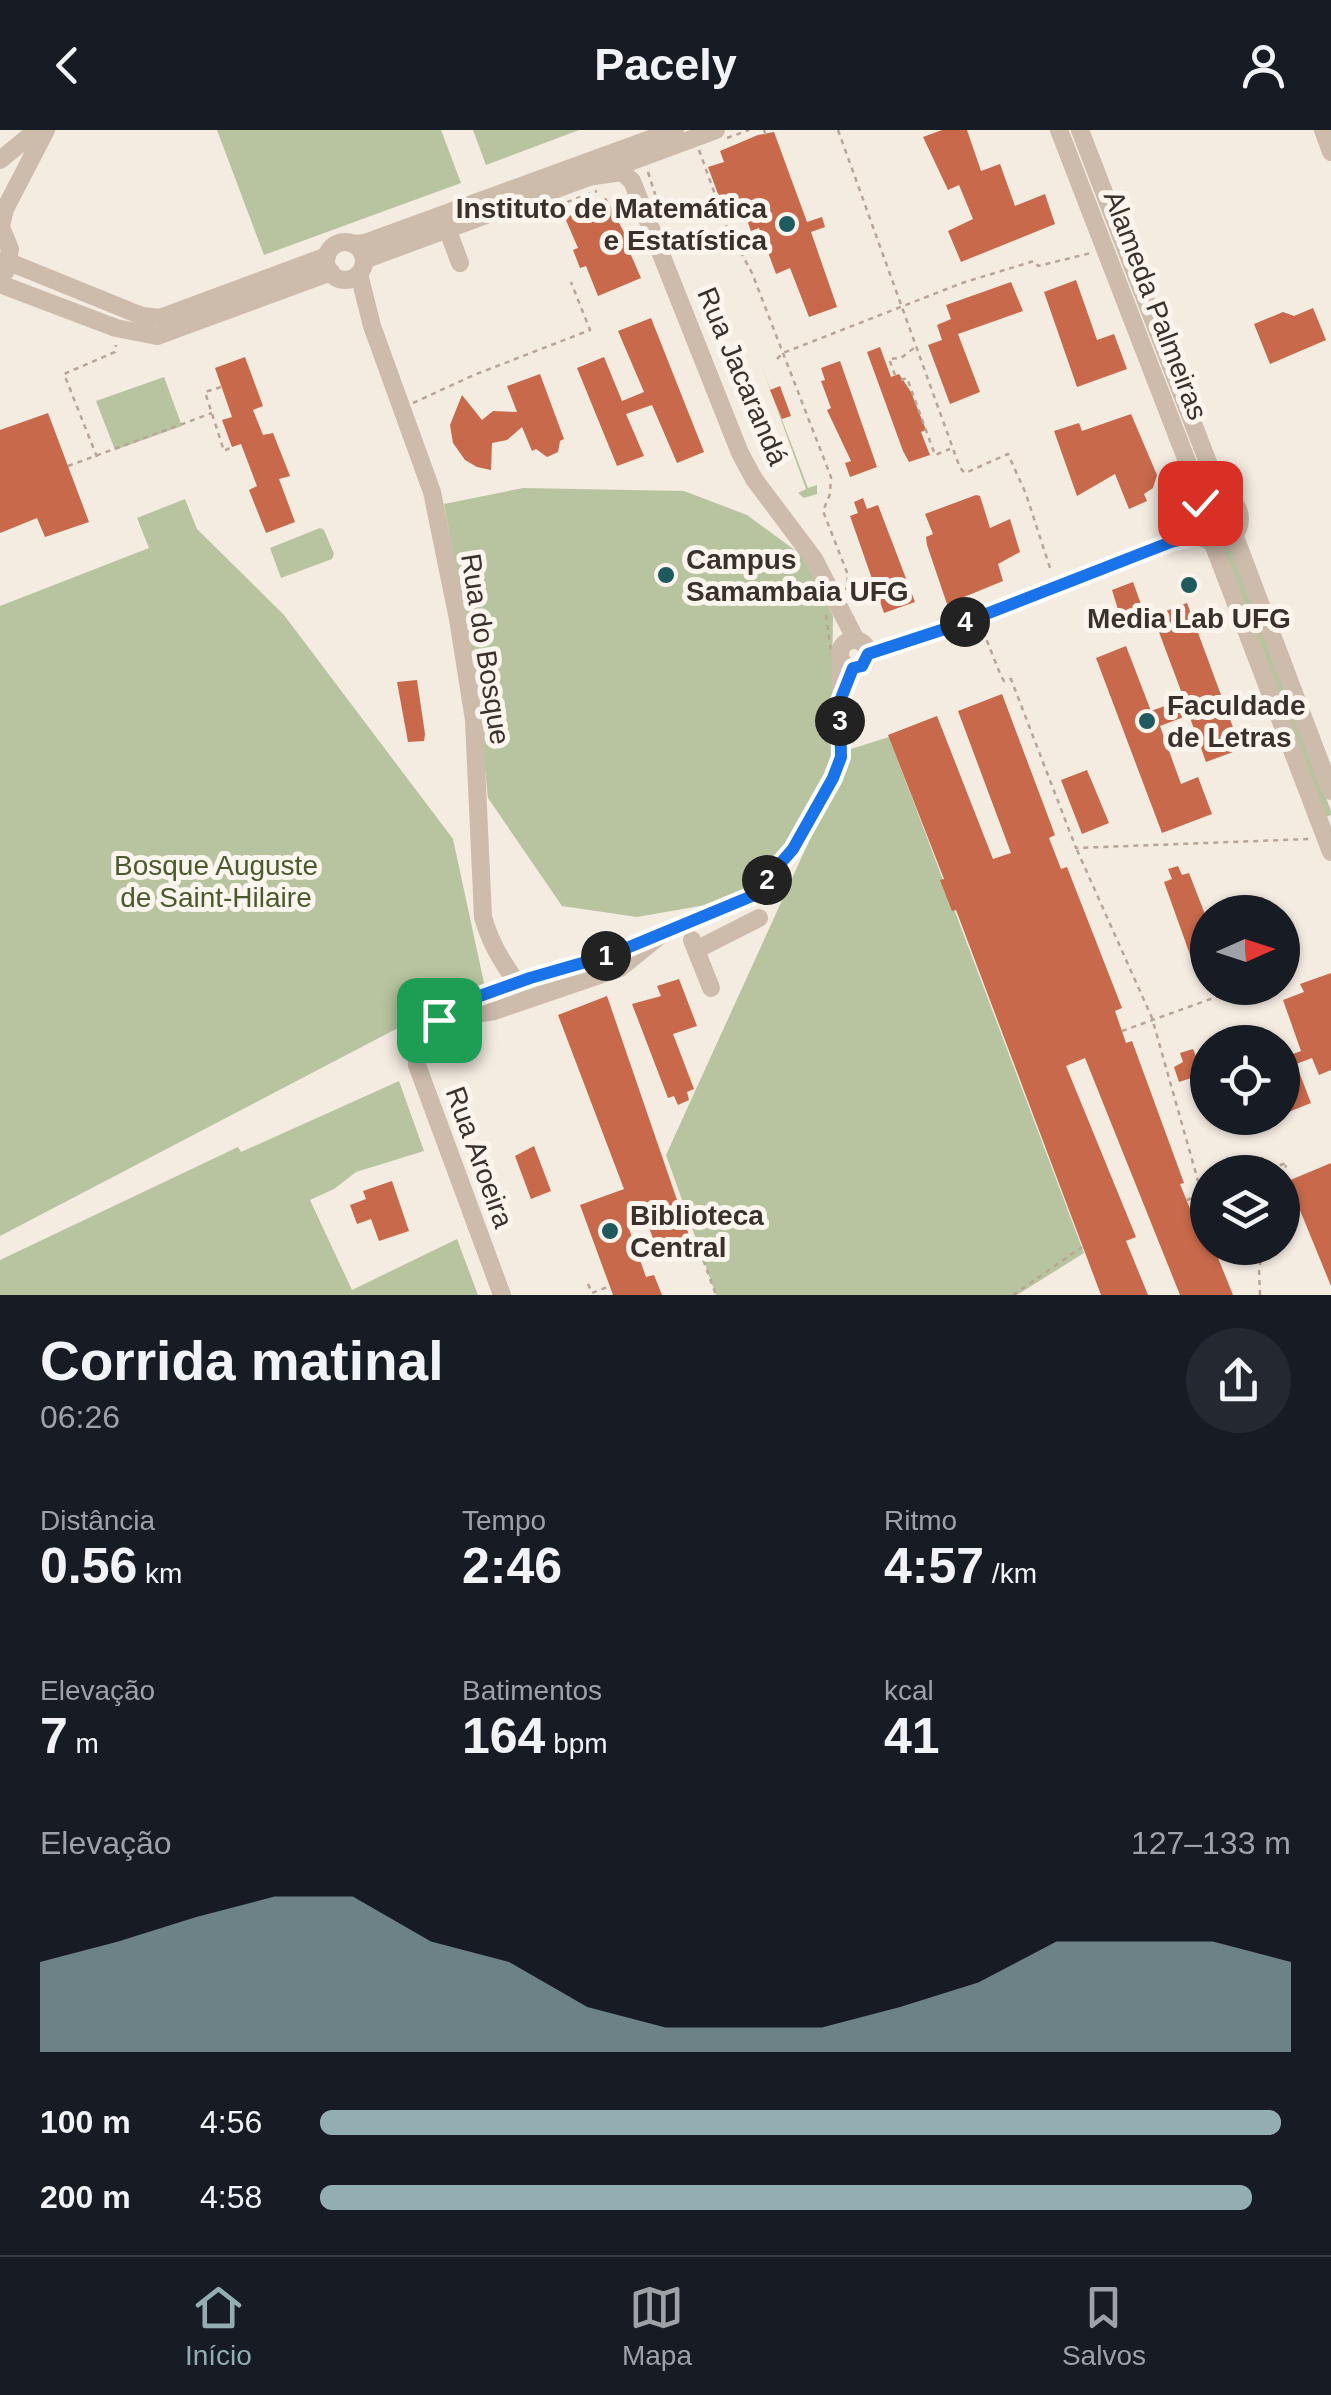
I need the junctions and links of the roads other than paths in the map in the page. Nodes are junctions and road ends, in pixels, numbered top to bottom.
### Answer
1 (37, 130) edge
2 (46, 130) edge
3 (675, 130) edge
4 (1059, 130) edge
5 (1080, 130) edge
6 (1323, 130) edge
7 (716, 136) edge
8 (1331, 152) edge
9 (0, 160) edge
10 (649, 160) junction
11 (587, 177) junction
12 (646, 217) junction
13 (1, 225) edge
14 (447, 228) junction
15 (9, 262) junction
16 (460, 263) dead end
17 (347, 264) junction
18 (0, 282) edge
19 (1212, 498) junction
20 (1234, 534) junction
21 (1206, 538) junction
22 (848, 655) junction
23 (1331, 791) edge
24 (1331, 852) edge
25 (759, 918) dead end
26 (687, 925) junction
27 (696, 950) junction
28 (712, 988) dead end
29 (522, 990) junction
30 (502, 1295) edge

1 - 9 street
2 - 13 street
3 - 17 street
4 - 19 street, Alameda Palmeiras
5 - 19 street, Alameda Palmeiras
6 - 8 street
7 - 10 street
10 - 11 street
10 - 12 street
11 - 12 street
11 - 14 street
12 - 22 street, Rua Jacarandá
13 - 15 street
14 - 16 street
14 - 17 street
15 - 17 street
15 - 18 street
17 - 18 street
17 - 29 street, Rua do Bosque
19 - 20 street
19 - 21 street
20 - 21 street
20 - 23 street
21 - 22 street
21 - 24 street
22 - 26 street
25 - 27 street
26 - 27 street
26 - 29 street
27 - 28 street
29 - 30 street, Rua Aroeira

